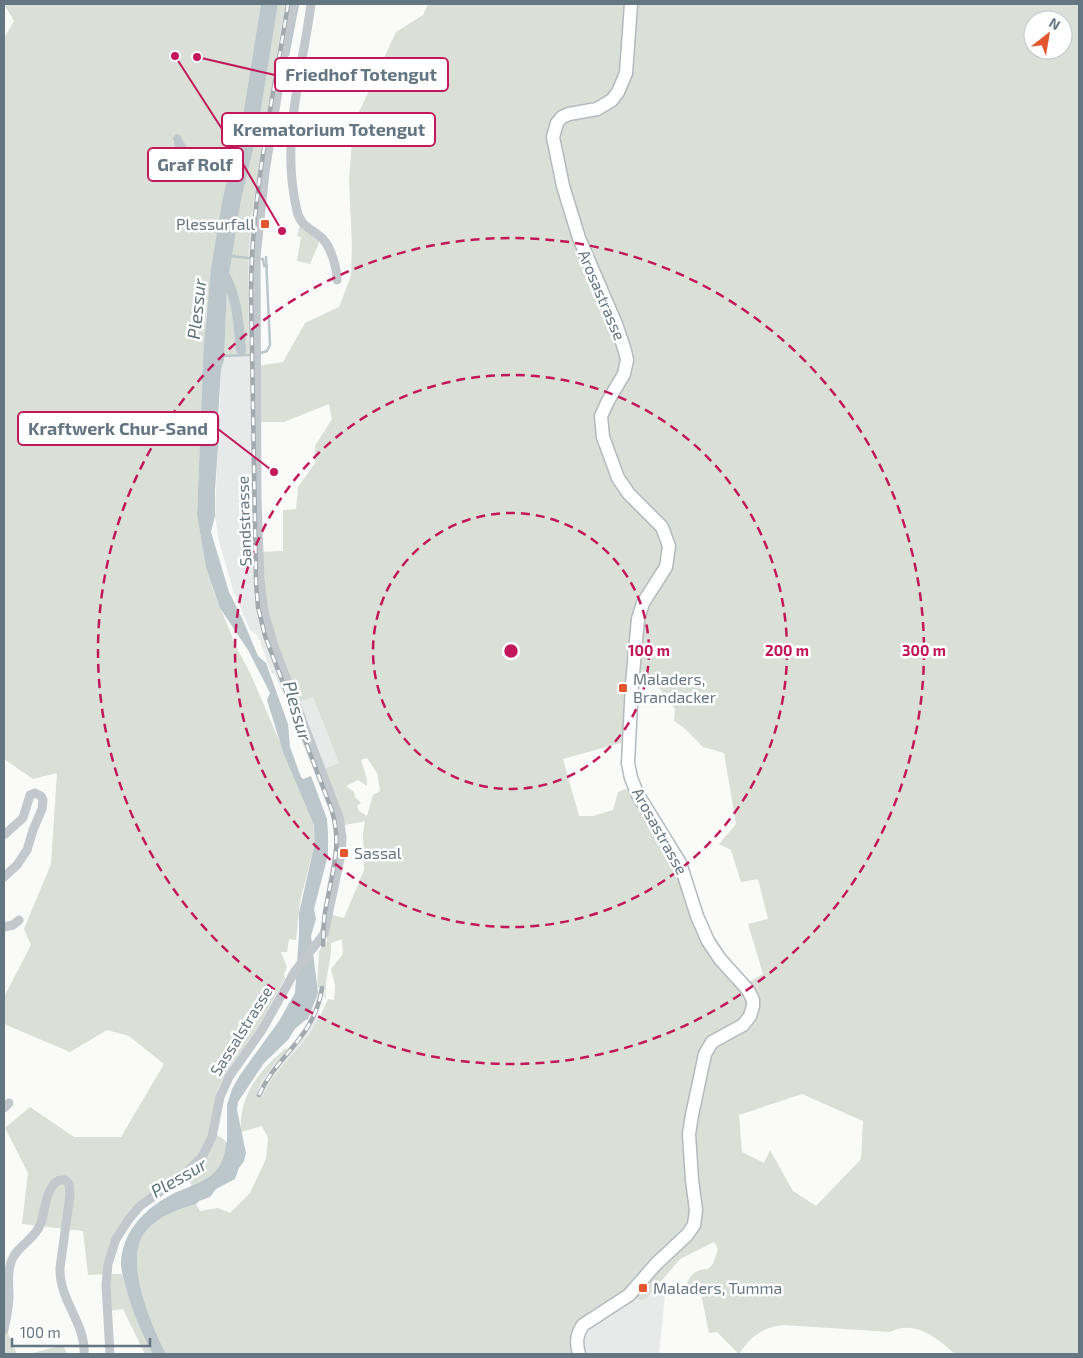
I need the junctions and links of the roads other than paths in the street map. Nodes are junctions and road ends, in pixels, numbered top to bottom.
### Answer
1 (292, 4) edge
2 (311, 4) edge
3 (631, 4) edge
4 (337, 280) dead end
5 (4, 835) edge
6 (4, 877) edge
7 (19, 920) dead end
8 (4, 927) edge
9 (321, 937) joint
10 (4, 1330) edge
11 (84, 1354) edge
12 (110, 1354) edge
13 (579, 1354) edge

1 - 9 street, Sandstrasse
2 - 4 street
3 - 13 main road, Arosastrasse
5 - 6 street
7 - 8 street
9 - 12 street, Sassalstrasse
10 - 11 street

